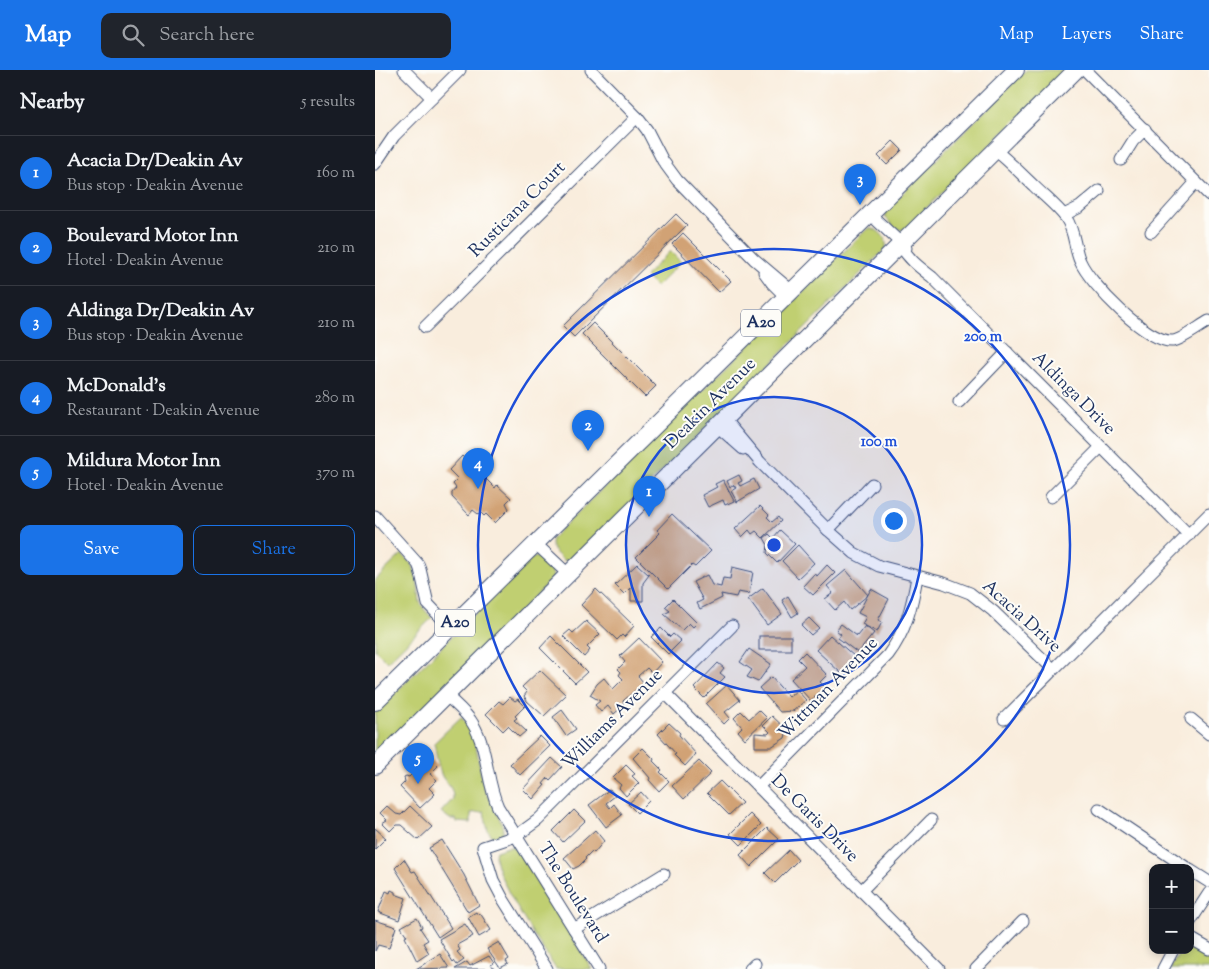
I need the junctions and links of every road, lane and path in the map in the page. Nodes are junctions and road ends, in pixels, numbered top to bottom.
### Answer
1 (404, 70) edge
2 (460, 70) edge
3 (591, 70) edge
4 (1016, 70) edge
5 (1076, 70) edge
6 (1085, 70) edge
7 (432, 98) junction
8 (637, 117) junction
9 (1145, 129) junction
10 (995, 150) junction
11 (1121, 160) dead end
12 (375, 164) edge
13 (1196, 182) junction
14 (1099, 192) dead end
15 (1209, 195) edge
16 (871, 215) junction
17 (1064, 215) junction
18 (1151, 232) dead end
19 (900, 244) junction
20 (790, 295) junction
21 (1209, 320) edge
22 (425, 327) dead end
23 (1007, 352) junction
24 (959, 402) dead end
25 (721, 422) junction
26 (1101, 446) junction
27 (872, 484) dead end
28 (1051, 497) dead end
29 (1209, 514) edge
30 (375, 516) edge
31 (828, 530) junction
32 (1189, 534) junction
33 (536, 544) junction
34 (568, 574) junction
35 (917, 577) junction
36 (732, 626) dead end
37 (451, 628) junction
38 (1053, 669) junction
39 (665, 693) junction
40 (446, 695) junction
41 (375, 702) edge
42 (1004, 719) dead end
43 (1191, 719) dead end
44 (1209, 734) edge
45 (375, 766) edge
46 (758, 787) junction
47 (1099, 809) dead end
48 (931, 820) dead end
49 (516, 836) junction
50 (1181, 864) edge
51 (1194, 873) edge
52 (664, 874) dead end
53 (1209, 882) edge
54 (861, 891) junction
55 (1209, 893) edge
56 (1194, 916) edge
57 (1023, 921) dead end
58 (574, 929) junction
59 (1194, 940) edge
60 (1209, 949) edge
61 (1171, 954) edge
62 (547, 969) edge
63 (599, 969) edge
64 (939, 969) edge
65 (976, 969) edge
66 (1163, 969) edge

1 - 7 street
2 - 7 street
3 - 8 street
4 - 16 highway, Deakin Avenue / A20
5 - 10 highway, Deakin Avenue / A20
6 - 9 street
7 - 12 street
8 - 20 street
8 - 22 street, Rusticana Court
9 - 11 street
9 - 13 street
10 - 17 street
10 - 19 highway, Deakin Avenue / A20
13 - 15 street
13 - 18 street
14 - 17 street
16 - 19 street, Aldinga Drive
16 - 20 highway, Deakin Avenue / A20
17 - 21 street
19 - 23 street, Aldinga Drive
19 - 25 highway, Deakin Avenue / A20
20 - 33 highway, Deakin Avenue / A20
23 - 24 street
23 - 26 street, Aldinga Drive
25 - 31 street, Acacia Drive
25 - 34 highway, Deakin Avenue / A20
26 - 28 street
26 - 32 street, Aldinga Drive
27 - 31 street
29 - 32 street, Acacia Drive
30 - 37 street
31 - 35 street, Acacia Drive
32 - 38 street, Acacia Drive
33 - 34 street
33 - 37 highway, Deakin Avenue / A20
34 - 40 highway, Deakin Avenue / A20
35 - 38 street, Acacia Drive
35 - 46 street, Wittman Avenue
36 - 39 street, Williams Avenue
37 - 41 highway, Deakin Avenue / A20
38 - 42 street
39 - 46 street, De Garis Drive
39 - 49 street, Williams Avenue
40 - 45 highway, Deakin Avenue / A20
40 - 49 street, The Boulevard
43 - 44 street
46 - 54 street, De Garis Drive
47 - 50 street
48 - 54 street
49 - 58 street, The Boulevard
49 - 62 street, The Boulevard
51 - 53 street
52 - 58 street
54 - 64 street, De Garis Drive
55 - 56 street
57 - 65 street
58 - 63 street, The Boulevard
59 - 60 street
61 - 66 street

